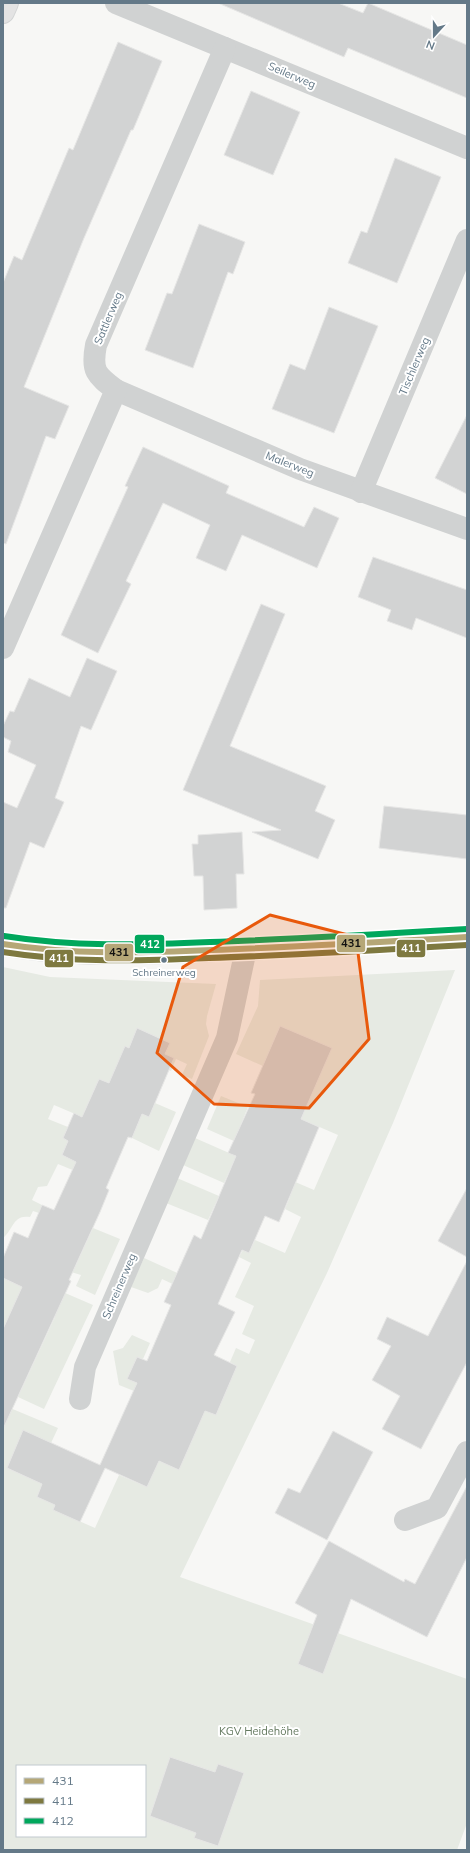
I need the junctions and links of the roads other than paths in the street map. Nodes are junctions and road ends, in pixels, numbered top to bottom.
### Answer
1 (7, 3) edge
2 (116, 3) edge
3 (3, 12) edge
4 (225, 48) junction
5 (467, 148) edge
6 (467, 240) edge
7 (116, 390) junction
8 (361, 492) junction
9 (467, 530) edge
10 (3, 648) edge
11 (467, 937) edge
12 (3, 944) edge
13 (246, 949) junction
14 (80, 1399) dead end
15 (467, 1452) edge
16 (406, 1520) dead end

1 - 3 street
2 - 4 street, Seilerweg
4 - 5 street, Seilerweg
4 - 7 street, Sattlerweg
6 - 8 street, Tischlerweg
7 - 8 street, Malerweg
7 - 10 street
8 - 9 street, Malerweg
11 - 13 street
12 - 13 street
13 - 14 street, Schreinerweg
15 - 16 street

